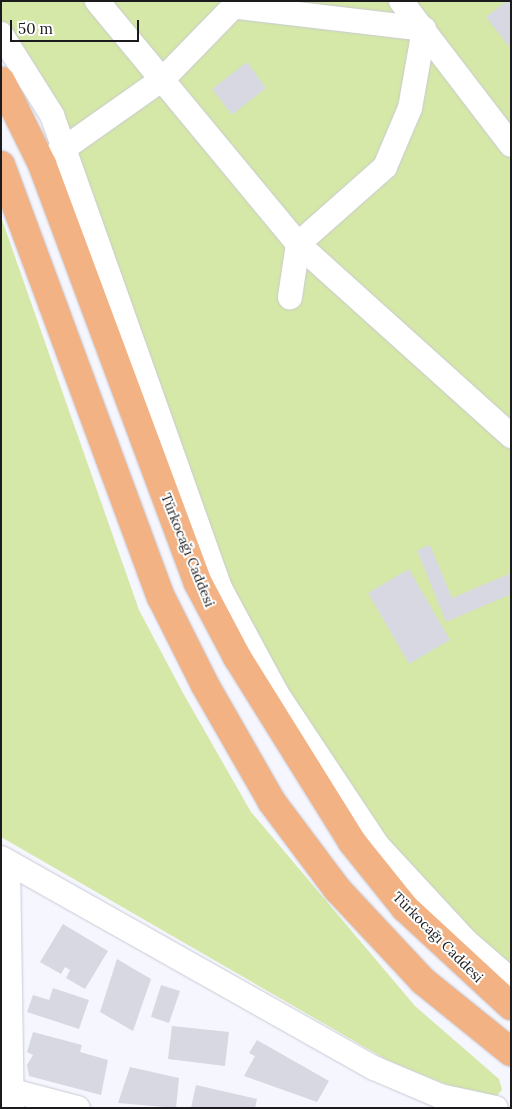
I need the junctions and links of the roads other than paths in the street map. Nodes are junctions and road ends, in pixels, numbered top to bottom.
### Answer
1 (97, 1) edge
2 (401, 1) edge
3 (238, 4) edge
4 (424, 29) junction
5 (1, 34) edge
6 (164, 78) junction
7 (1, 81) edge
8 (511, 145) edge
9 (53, 157) junction
10 (3, 171) edge
11 (298, 244) junction
12 (290, 298) dead end
13 (511, 436) edge
14 (5, 861) edge
15 (511, 980) edge
16 (511, 1006) edge
17 (511, 1052) edge
18 (12, 1100) edge
19 (78, 1108) edge
20 (496, 1108) edge

1 - 6 street
2 - 4 street
3 - 4 street
3 - 6 street
4 - 8 street
4 - 11 street
5 - 9 street
6 - 9 street
6 - 11 street
7 - 9 main road, Türkocağı Caddesi
9 - 10 main road
9 - 15 street
9 - 16 main road, Türkocağı Caddesi
10 - 17 main road
11 - 12 street
11 - 13 street
14 - 18 street
14 - 20 street
18 - 19 street

